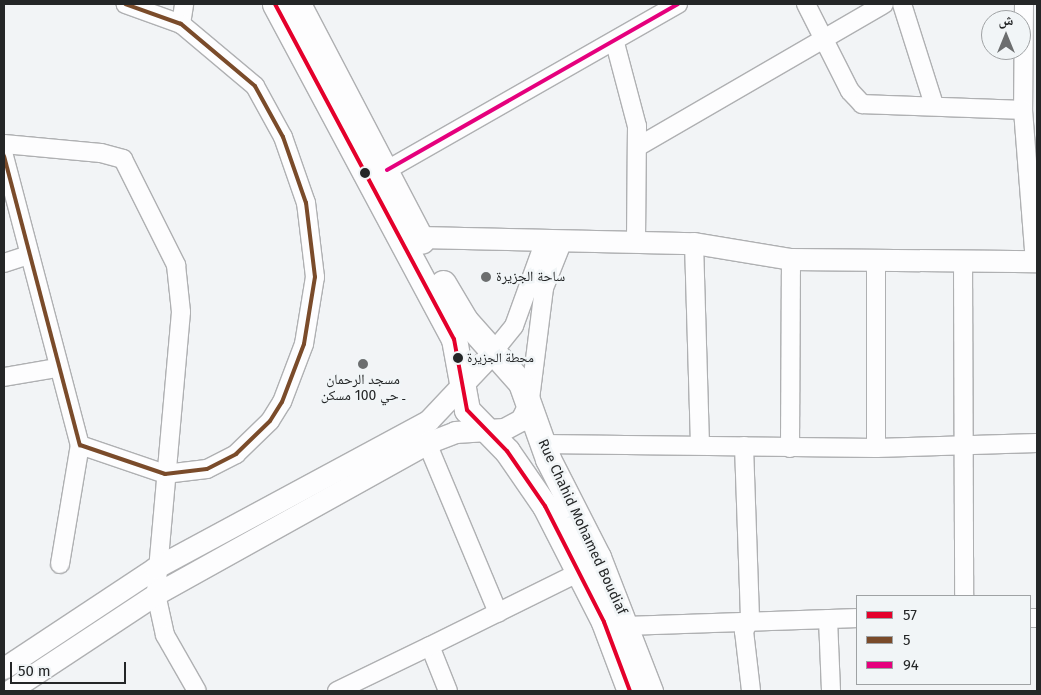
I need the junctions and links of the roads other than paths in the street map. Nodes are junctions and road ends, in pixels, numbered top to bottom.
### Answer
1 (125, 4) edge
2 (184, 4) edge
3 (274, 4) edge
4 (298, 4) edge
5 (678, 4) edge
6 (806, 4) edge
7 (884, 4) edge
8 (902, 4) edge
9 (1024, 4) edge
10 (180, 24) junction
11 (825, 39) junction
12 (615, 43) junction
13 (934, 105) junction
14 (1023, 110) junction
15 (4, 144) edge
16 (639, 146) junction
17 (4, 156) edge
18 (387, 170) junction
19 (420, 237) junction
20 (636, 240) junction
21 (553, 243) junction
22 (694, 243) junction
23 (28, 255) junction
24 (791, 259) junction
25 (876, 259) junction
26 (963, 260) junction
27 (1036, 261) edge
28 (4, 263) edge
29 (493, 352) junction
30 (58, 368) junction
31 (4, 377) edge
32 (462, 385) junction
33 (529, 404) junction
34 (483, 430) junction
35 (427, 443) junction
36 (1037, 443) edge
37 (542, 444) junction
38 (700, 444) junction
39 (964, 444) junction
40 (80, 445) junction
41 (744, 446) junction
42 (790, 448) junction
43 (876, 448) junction
44 (381, 458) junction
45 (166, 474) junction
46 (60, 564) dead end
47 (155, 568) junction
48 (580, 572) junction
49 (156, 594) junction
50 (964, 595) edge
51 (498, 613) junction
52 (856, 618) edge
53 (828, 619) junction
54 (750, 620) junction
55 (623, 633) junction
56 (430, 646) junction
57 (4, 667) edge
58 (9, 691) edge
59 (197, 691) edge
60 (337, 691) edge
61 (448, 691) edge
62 (630, 691) edge
63 (650, 691) edge
64 (751, 691) edge
65 (831, 691) edge

1 - 10 street
2 - 10 street
3 - 32 main road, Rue Chahid Mohamed Boudiaf
4 - 18 main road, Rue Chahid Mohamed Boudiaf
5 - 12 street
6 - 11 street
7 - 11 street
8 - 13 street
9 - 14 street
10 - 45 street
11 - 13 street
11 - 16 street
12 - 16 street
12 - 18 street
13 - 14 street
14 - 27 street
15 - 45 street
16 - 20 street
17 - 23 street
18 - 19 main road, Rue Chahid Mohamed Boudiaf
19 - 21 street
19 - 29 main road, Rue Chahid Mohamed Boudiaf
20 - 21 street
20 - 22 street
21 - 29 street
21 - 33 street
22 - 24 street
22 - 38 street
23 - 28 street
23 - 30 street
24 - 25 street
24 - 42 street
25 - 26 street
25 - 43 street
26 - 27 street
26 - 39 street
29 - 32 street
29 - 33 main road, Rue Chahid Mohamed Boudiaf
30 - 31 street
30 - 40 street
32 - 34 main road, Rue Chahid Mohamed Boudiaf
32 - 44 street
33 - 34 street
33 - 37 main road, Rue Chahid Mohamed Boudiaf
34 - 35 street
34 - 48 main road, Rue Chahid Mohamed Boudiaf
35 - 44 street
35 - 51 street
36 - 39 street
37 - 38 street
37 - 55 main road, Rue Chahid Mohamed Boudiaf
38 - 41 street
39 - 43 street
39 - 50 street
40 - 45 street
40 - 46 street
41 - 42 street
41 - 54 street
42 - 43 street
44 - 47 street
44 - 49 street
45 - 47 street
47 - 49 street
47 - 57 street
48 - 51 street
48 - 55 main road, Rue Chahid Mohamed Boudiaf
49 - 58 street
49 - 59 street
51 - 56 street
52 - 53 street
53 - 54 street
53 - 65 street
54 - 55 street
54 - 64 street
55 - 62 main road, Rue Chahid Mohamed Boudiaf
55 - 63 main road, Rue Chahid Mohamed Boudiaf
56 - 60 street
56 - 61 street

